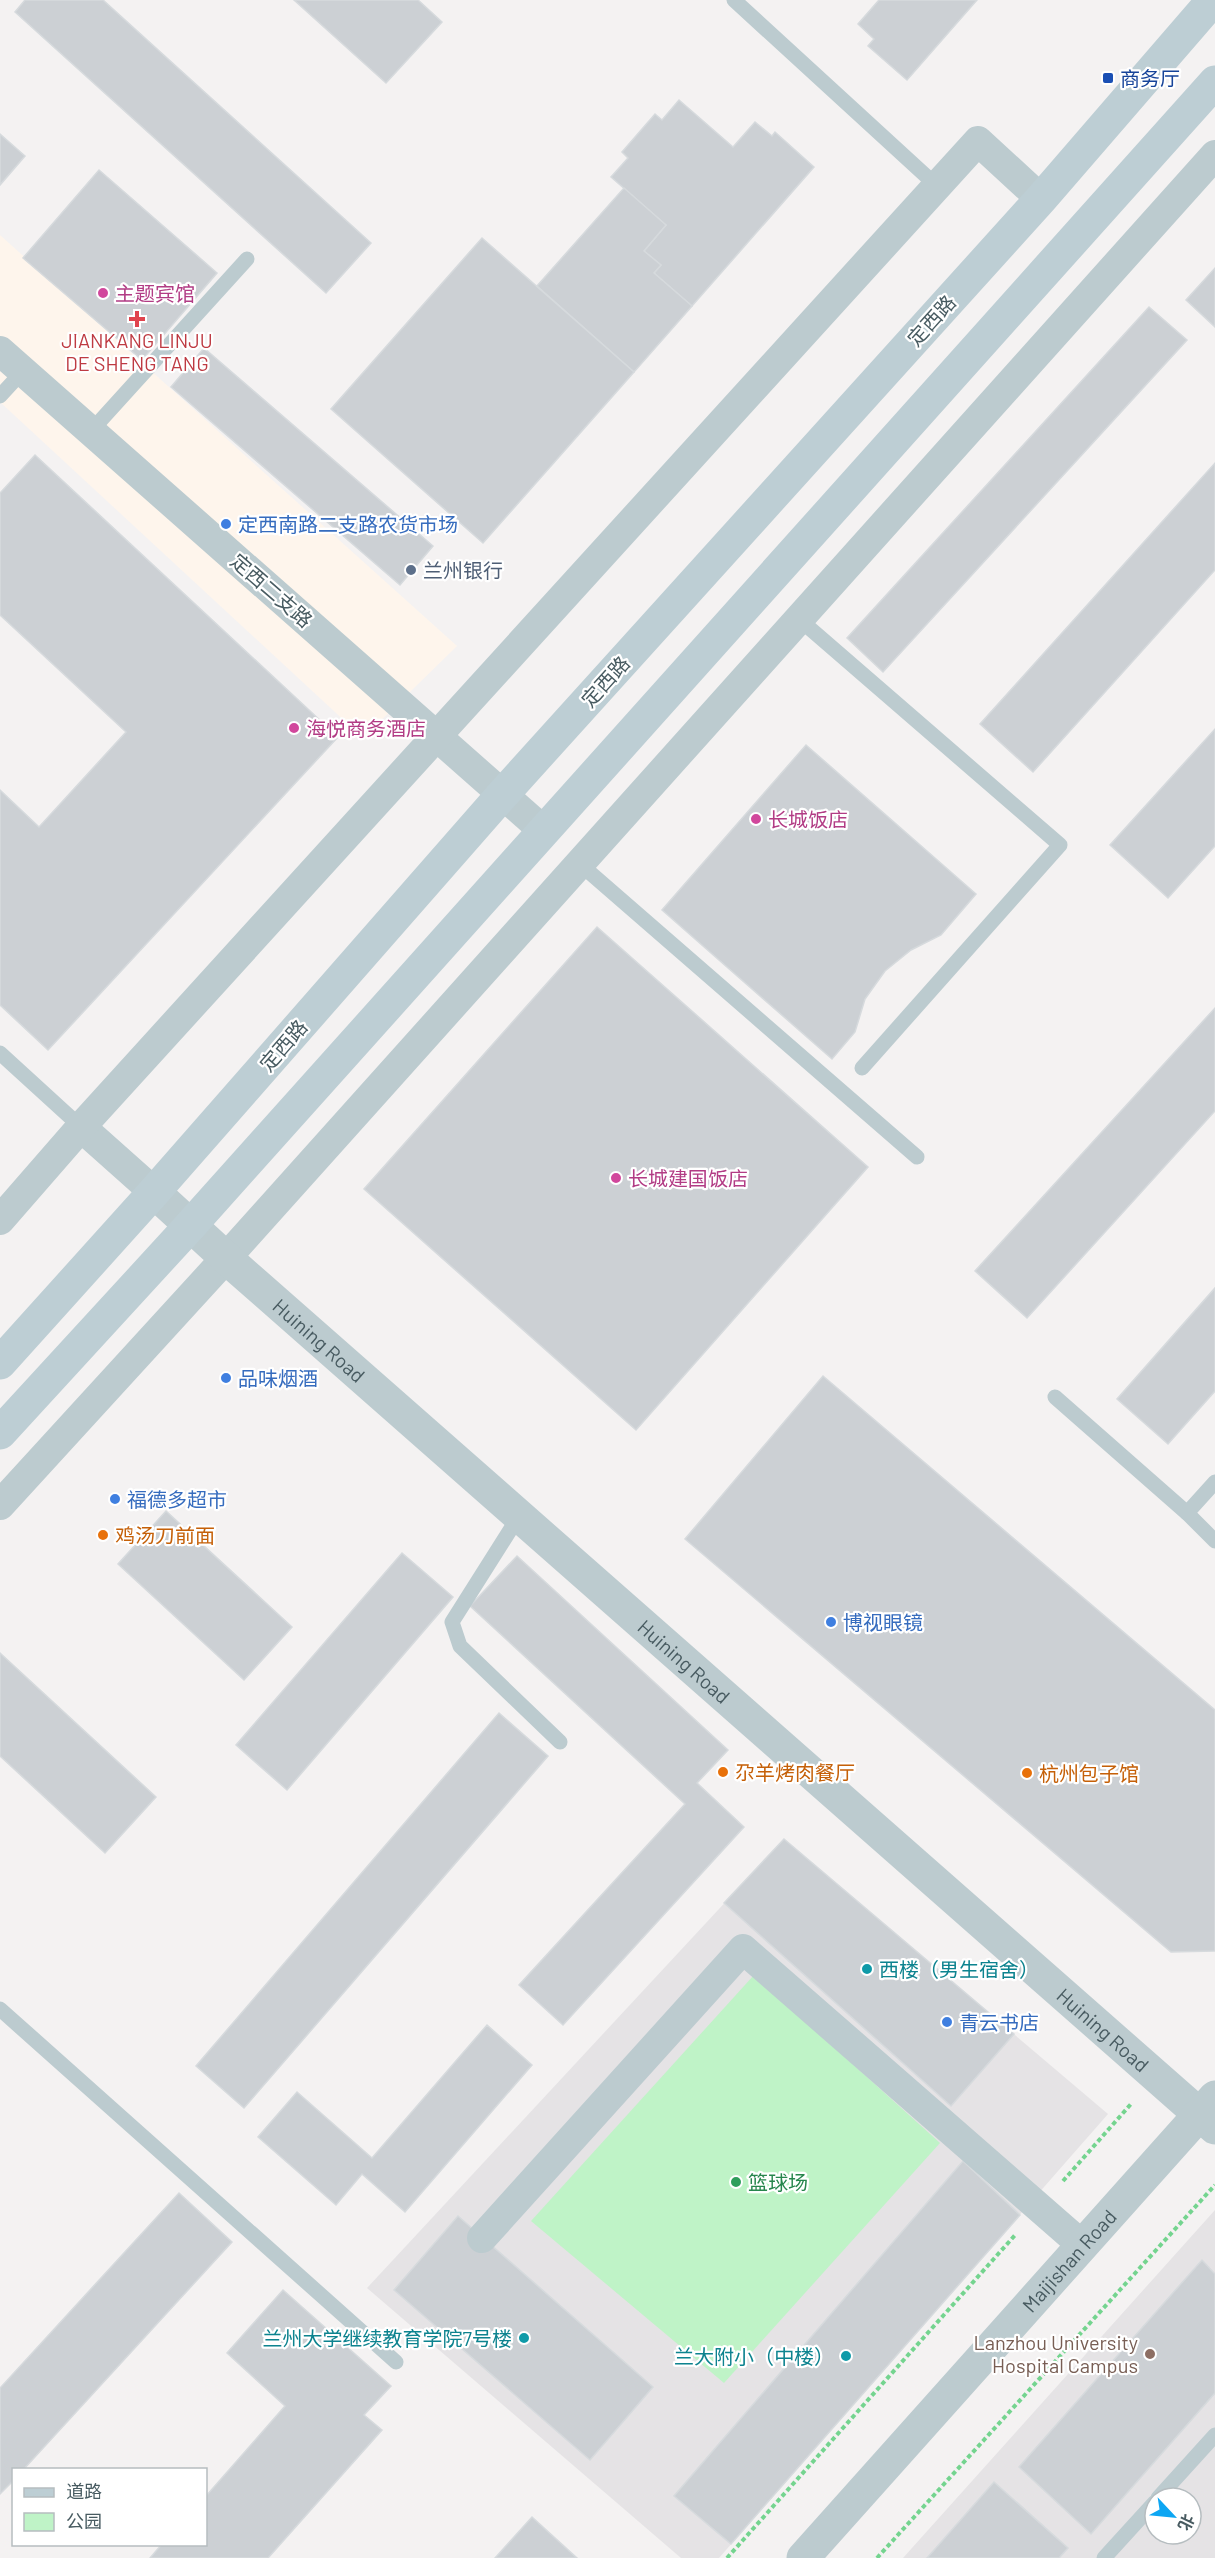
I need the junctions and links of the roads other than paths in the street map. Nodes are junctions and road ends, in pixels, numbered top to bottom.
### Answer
1 (734, 0) edge
2 (1213, 0) edge
3 (1215, 82) edge
4 (1215, 155) edge
5 (937, 186) junction
6 (1041, 199) junction
7 (247, 259) dead end
8 (0, 351) edge
9 (23, 371) junction
10 (0, 396) edge
11 (91, 431) junction
12 (799, 619) junction
13 (438, 736) junction
14 (503, 794) junction
15 (544, 831) junction
16 (580, 864) junction
17 (0, 1053) edge
18 (862, 1068) dead end
19 (81, 1127) junction
20 (916, 1157) dead end
21 (154, 1192) junction
22 (0, 1220) edge
23 (190, 1226) junction
24 (226, 1258) junction
25 (0, 1363) edge
26 (1055, 1397) dead end
27 (0, 1433) edge
28 (1215, 1482) edge
29 (0, 1505) edge
30 (1187, 1513) junction
31 (519, 1516) junction
32 (1215, 1541) edge
33 (560, 1742) dead end
34 (0, 2009) edge
35 (1210, 2113) edge
36 (482, 2238) dead end
37 (1083, 2245) junction
38 (396, 2362) dead end
39 (1215, 2435) edge
40 (1169, 2486) edge
41 (1143, 2515) edge
42 (802, 2558) edge
43 (1104, 2558) edge

1 - 5 lane
2 - 6 main road, 定西路
3 - 15 main road
4 - 12 street
5 - 6 street
5 - 13 street
6 - 14 main road, 定西路
7 - 11 lane
8 - 9 street, 定西二支路
9 - 10 lane
9 - 11 street, 定西二支路
11 - 13 street, 定西二支路
12 - 16 street
12 - 18 lane
13 - 14 street, 定西二支路
13 - 19 street
14 - 15 street, 定西二支路
14 - 21 main road, 定西路
15 - 23 main road
16 - 20 lane
16 - 24 street
17 - 19 lane
19 - 21 street
19 - 22 street
21 - 23 street, Huining Road
21 - 25 main road, 定西路
23 - 24 street, Huining Road
23 - 27 main road
24 - 29 street
24 - 31 street, Huining Road
26 - 30 lane
28 - 30 lane
30 - 32 lane
31 - 33 lane
31 - 35 street, Huining Road
34 - 38 lane
35 - 37 street, Maijishan Road
36 - 37 street
37 - 42 street, Maijishan Road
39 - 40 lane
41 - 43 lane

